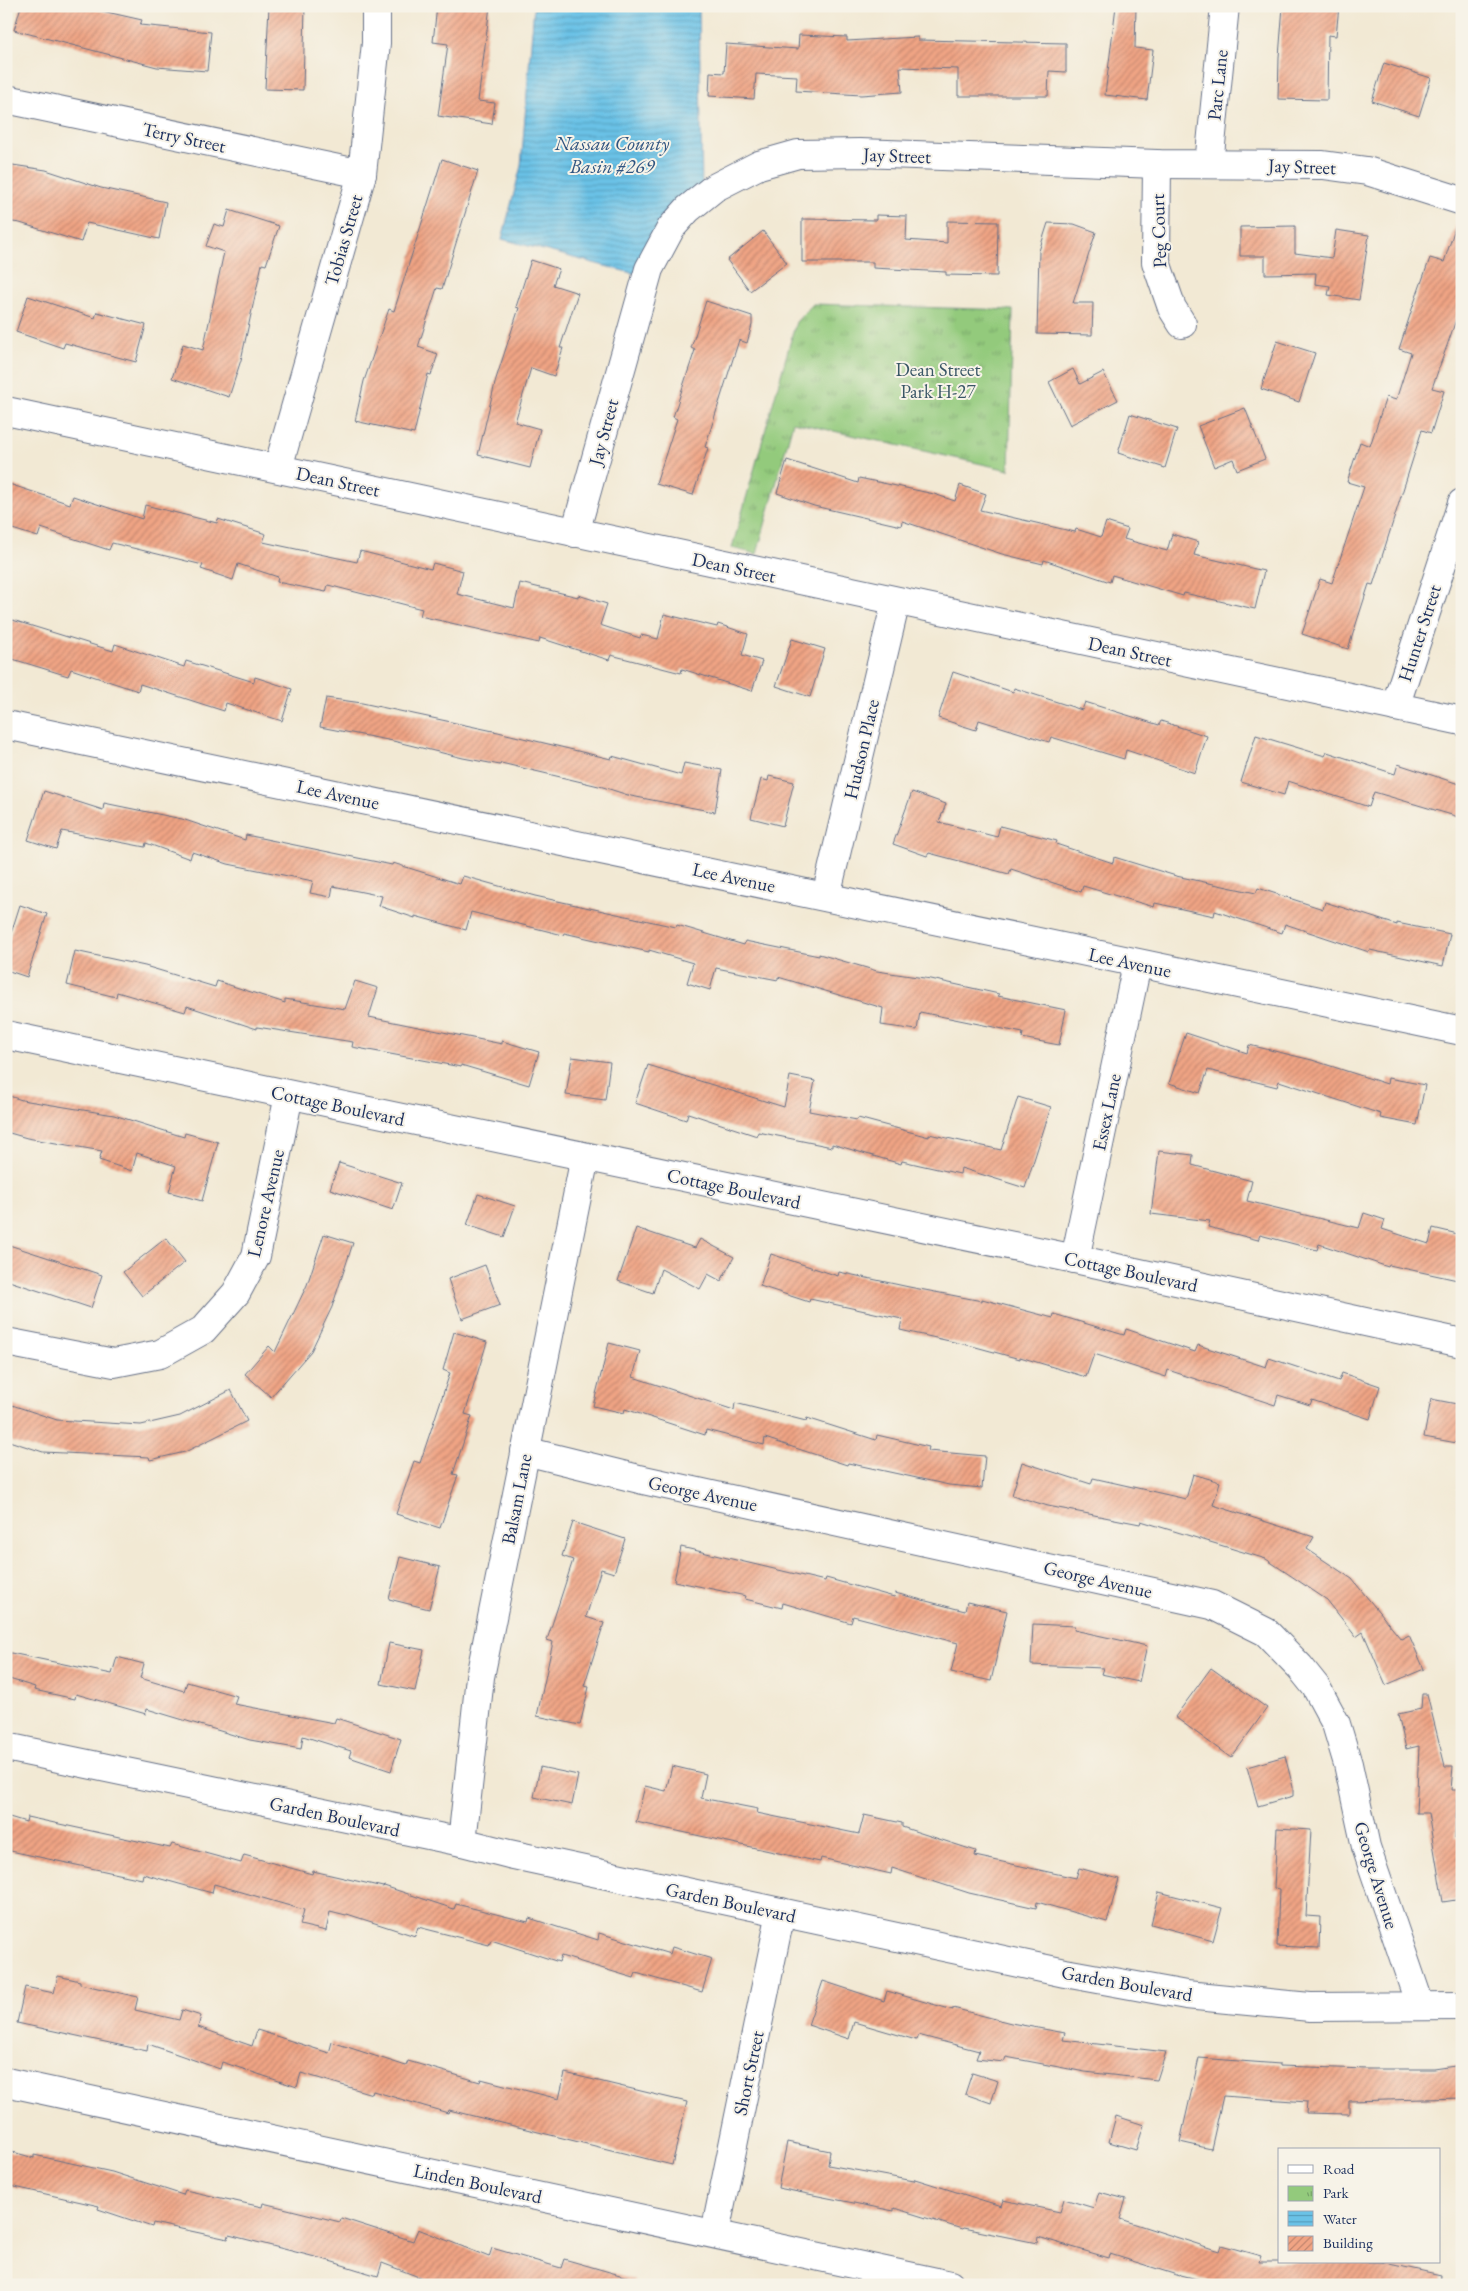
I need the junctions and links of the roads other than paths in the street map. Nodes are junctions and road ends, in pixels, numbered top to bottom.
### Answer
1 (376, 6) edge
2 (1225, 6) edge
3 (6, 100) edge
4 (1157, 164) junction
5 (1209, 164) junction
6 (362, 174) junction
7 (1462, 201) edge
8 (1182, 324) dead end
9 (6, 411) edge
10 (278, 468) junction
11 (1462, 503) edge
12 (575, 533) junction
13 (896, 601) junction
14 (1395, 706) junction
15 (1462, 720) edge
16 (6, 725) edge
17 (826, 896) junction
18 (1137, 964) junction
19 (1462, 1031) edge
20 (6, 1035) edge
21 (289, 1095) junction
22 (585, 1158) junction
23 (1075, 1259) junction
24 (6, 1342) edge
25 (1462, 1343) edge
26 (525, 1451) junction
27 (6, 1746) edge
28 (462, 1842) junction
29 (781, 1912) junction
30 (1420, 2005) junction
31 (1462, 2006) edge
32 (6, 2082) edge
33 (715, 2233) junction
34 (950, 2285) edge

1 - 6 street, Tobias Street
2 - 5 street, Parc Lane
3 - 6 street, Terry Street
4 - 5 street, Jay Street
4 - 8 street, Peg Court
4 - 12 street, Jay Street
5 - 7 street, Jay Street
6 - 10 street, Tobias Street
9 - 10 street, Dean Street
10 - 12 street, Dean Street
11 - 14 street, Hunter Street
12 - 13 street, Dean Street
13 - 14 street, Dean Street
13 - 17 street, Hudson Place
14 - 15 street, Dean Street
16 - 17 street, Lee Avenue
17 - 18 street, Lee Avenue
18 - 19 street, Lee Avenue
18 - 23 street, Essex Lane
20 - 21 street, Cottage Boulevard
21 - 22 street, Cottage Boulevard
21 - 24 street, Lenore Avenue
22 - 23 street, Cottage Boulevard
22 - 26 street, Balsam Lane
23 - 25 street, Cottage Boulevard
26 - 28 street, Balsam Lane
26 - 30 street, George Avenue
27 - 28 street, Garden Boulevard
28 - 29 street, Garden Boulevard
29 - 30 street, Garden Boulevard
29 - 33 street, Short Street
30 - 31 street, Garden Boulevard
32 - 33 street, Linden Boulevard
33 - 34 street, Linden Boulevard

